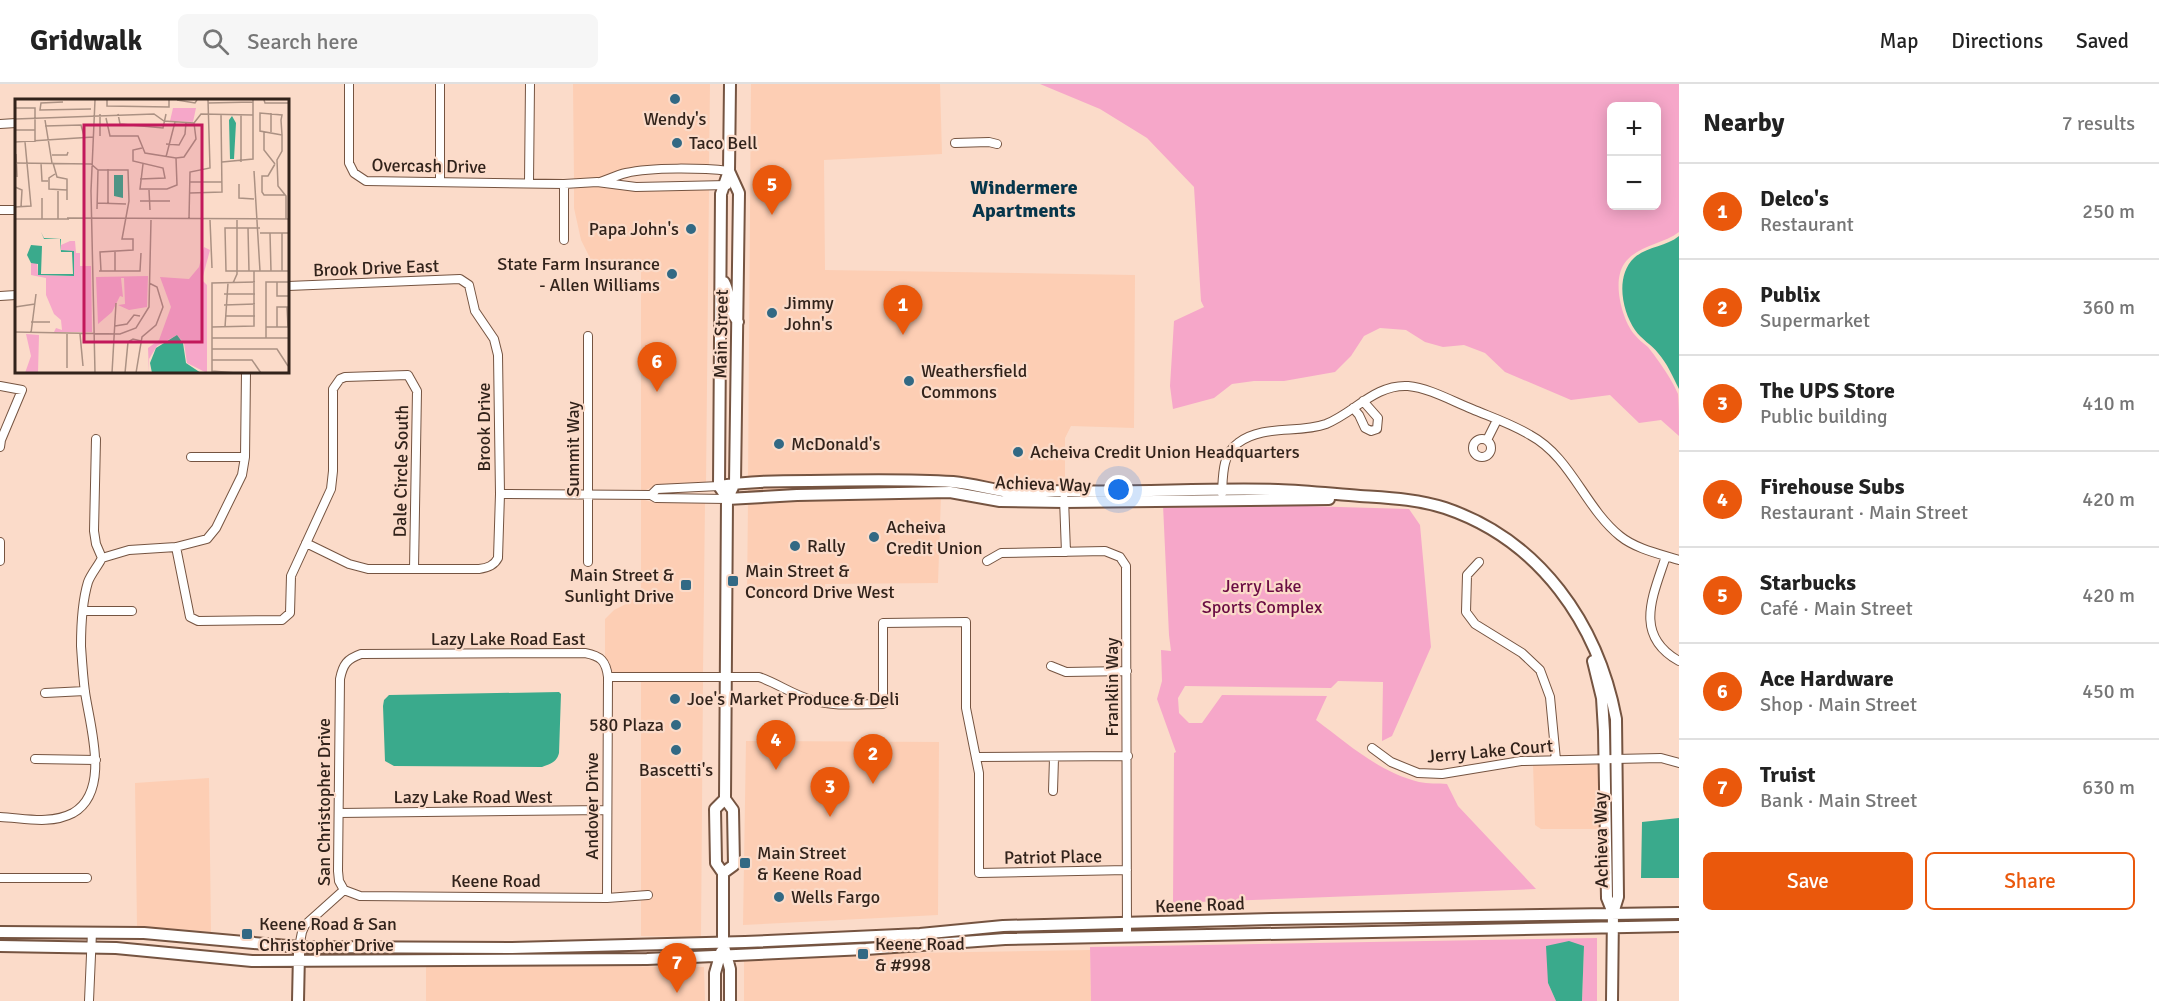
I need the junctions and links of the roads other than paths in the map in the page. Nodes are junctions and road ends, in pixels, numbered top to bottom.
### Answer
1 (349, 84) edge
2 (440, 84) edge
3 (530, 84) edge
4 (730, 84) edge
5 (15, 123) edge
6 (0, 124) edge
7 (954, 142) dead end
8 (997, 144) dead end
9 (729, 171) junction
10 (440, 181) junction
11 (529, 182) junction
12 (597, 182) junction
13 (564, 184) junction
14 (735, 185) junction
15 (724, 186) junction
16 (564, 240) dead end
17 (720, 278) junction
18 (465, 281) joint
19 (290, 286) edge
20 (15, 295) edge
21 (0, 296) edge
22 (738, 322) junction
23 (588, 336) dead end
24 (246, 374) edge
25 (0, 386) edge
26 (1363, 401) junction
27 (1353, 408) junction
28 (1497, 420) junction
29 (96, 439) dead end
30 (1487, 440) dead end
31 (0, 447) edge
32 (191, 457) dead end
33 (245, 458) junction
34 (735, 483) junction
35 (719, 486) junction
36 (500, 494) junction
37 (651, 495) junction
38 (1222, 495) junction
39 (588, 496) junction
40 (1063, 497) junction
41 (727, 499) junction
42 (0, 542) edge
43 (306, 543) junction
44 (176, 547) junction
45 (1066, 552) junction
46 (1666, 556) junction
47 (102, 558) junction
48 (1679, 560) edge
49 (0, 561) edge
50 (987, 561) dead end
51 (588, 562) dead end
52 (1479, 562) dead end
53 (414, 570) junction
54 (83, 611) junction
55 (132, 611) dead end
56 (1581, 624) junction
57 (348, 659) joint
58 (1679, 661) edge
59 (1051, 666) dead end
60 (1127, 671) junction
61 (725, 676) junction
62 (608, 677) junction
63 (85, 691) junction
64 (45, 693) dead end
65 (1372, 748) dead end
66 (1128, 756) junction
67 (977, 757) junction
68 (1054, 758) junction
69 (1617, 758) junction
70 (35, 759) dead end
71 (1605, 759) junction
72 (96, 760) junction
73 (1556, 760) junction
74 (1679, 763) edge
75 (1053, 791) dead end
76 (725, 800) junction
77 (607, 810) junction
78 (339, 813) junction
79 (0, 817) edge
80 (1127, 870) junction
81 (723, 873) junction
82 (0, 878) edge
83 (87, 878) dead end
84 (344, 890) junction
85 (648, 895) dead end
86 (607, 898) junction
87 (1613, 913) junction
88 (1679, 913) edge
89 (1127, 923) junction
90 (1613, 926) junction
91 (1679, 926) edge
92 (0, 932) edge
93 (92, 932) junction
94 (1127, 936) junction
95 (723, 943) junction
96 (0, 946) edge
97 (91, 947) junction
98 (299, 947) junction
99 (723, 956) junction
100 (299, 961) junction
101 (89, 1001) edge
102 (298, 1001) edge
103 (715, 1001) edge
104 (730, 1001) edge
105 (1612, 1001) edge

1 - 10 street, Overcash Drive
2 - 10 street
3 - 11 street
4 - 9 main road, Main Street
5 - 6 street
7 - 8 street
9 - 12 street, Overcash Drive
9 - 14 main road, Main Street
9 - 15 main road, Main Street
10 - 11 street, Overcash Drive
11 - 13 street, Overcash Drive
12 - 13 street, Overcash Drive
12 - 15 street, Overcash Drive
13 - 16 street
14 - 15 street, Overcash Drive
14 - 22 main road, Main Street
15 - 17 main road, Main Street
17 - 22 main road
17 - 35 main road, Main Street
18 - 19 street, Brook Drive East
18 - 36 street, Brook Drive
20 - 21 street
22 - 34 main road, Main Street
23 - 39 street, Summit Way
24 - 33 street
25 - 31 street
26 - 27 street
26 - 27 street
26 - 28 street
27 - 38 street
28 - 30 street
28 - 46 street
29 - 47 street
32 - 33 street
33 - 44 street
34 - 35 main road, Achieva Way
34 - 40 main road, Achieva Way
34 - 41 main road, Main Street
35 - 37 street
35 - 41 main road
36 - 39 street
36 - 53 street, Brook Drive
37 - 39 street
37 - 41 street
38 - 40 main road, Achieva Way
38 - 56 main road, Achieva Way
39 - 51 street, Summit Way
40 - 41 main road, Achieva Way
40 - 45 street
41 - 61 main road, Main Street
42 - 49 street
43 - 44 street
43 - 53 street
43 - 53 street, Dale Circle South
44 - 47 street
45 - 50 street, Franklin Way
45 - 60 street, Franklin Way
46 - 48 street
46 - 58 street
47 - 54 street
52 - 73 street
54 - 55 street
54 - 63 street
56 - 69 main road, Achieva Way
56 - 71 main road, Achieva Way
57 - 62 street, Lazy Lake Road East
57 - 78 street, San Christopher Drive
59 - 60 street
60 - 66 street, Franklin Way
61 - 62 street
61 - 67 street
61 - 76 main road, Main Street
62 - 77 street, Andover Drive
63 - 64 street
63 - 72 street
65 - 73 street, Jerry Lake Court
66 - 68 street
66 - 80 street, Franklin Way
67 - 68 street
67 - 80 street, Patriot Place
68 - 75 street
69 - 71 street, Jerry Lake Court
69 - 74 street, Jerry Lake Court
69 - 87 main road, Achieva Way
70 - 72 street
71 - 73 street, Jerry Lake Court
71 - 87 main road, Achieva Way
72 - 79 street
76 - 81 main road, Main Street
76 - 81 main road, Main Street
77 - 78 street, Lazy Lake Road West
77 - 86 street, Andover Drive
78 - 84 street, San Christopher Drive
80 - 89 street, Franklin Way
81 - 95 main road, Main Street
82 - 83 street
84 - 86 street, Keene Road
84 - 98 street, San Christopher Drive
85 - 86 street, Keene Road
87 - 88 main road, Keene Road
87 - 89 main road, Keene Road
87 - 90 main road
89 - 94 street, Franklin Way
89 - 95 main road, Keene Road
90 - 91 main road, Keene Road
90 - 94 main road, Keene Road
90 - 105 main road
92 - 93 main road, Keene Road
93 - 97 street
93 - 98 main road, Keene Road
94 - 99 main road, Keene Road
95 - 98 main road, Keene Road
95 - 99 main road, Main Street
96 - 97 main road, Keene Road
97 - 100 main road, Keene Road
97 - 101 street
98 - 100 main road, San Christopher Drive
99 - 100 main road, Keene Road
99 - 103 main road, Main Street
99 - 104 main road, Main Street
100 - 102 main road, San Christopher Drive

